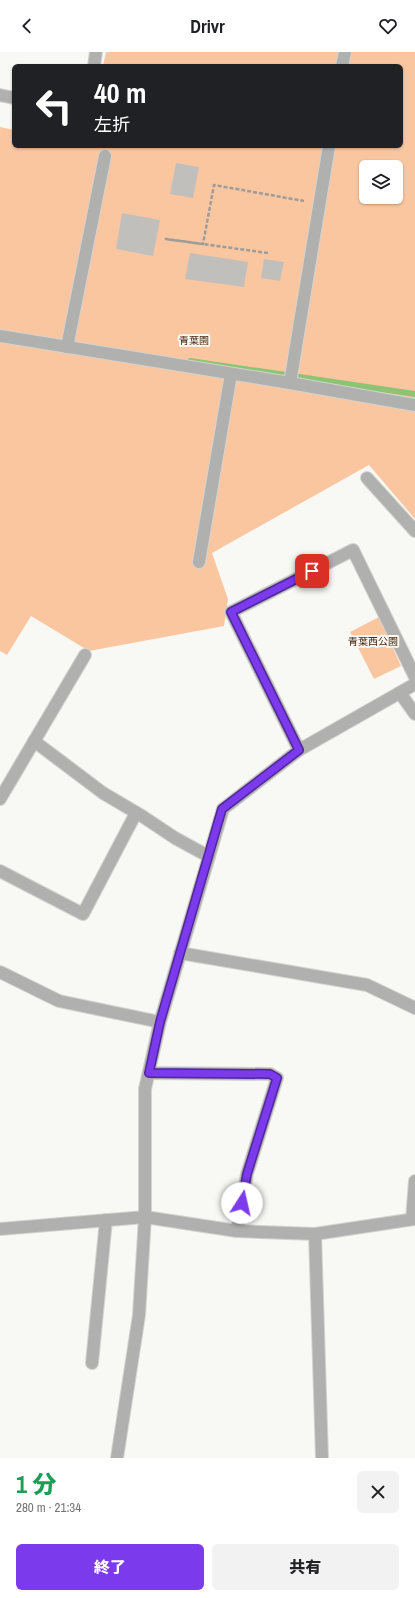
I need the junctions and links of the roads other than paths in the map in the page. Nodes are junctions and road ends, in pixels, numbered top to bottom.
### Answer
1 (96, 52) edge
2 (345, 52) edge
3 (94, 64) edge
4 (342, 64) edge
5 (0, 95) edge
6 (12, 98) edge
7 (329, 148) edge
8 (104, 156) dead end
9 (0, 336) edge
10 (67, 347) junction
11 (231, 374) junction
12 (290, 383) junction
13 (415, 405) edge
14 (367, 478) dead end
15 (415, 531) edge
16 (199, 562) dead end
17 (85, 655) dead end
18 (415, 677) edge
19 (415, 684) edge
20 (400, 693) junction
21 (415, 714) edge
22 (34, 742) junction
23 (299, 750) junction
24 (0, 799) edge
25 (136, 813) junction
26 (208, 856) junction
27 (0, 871) edge
28 (180, 953) junction
29 (0, 972) edge
30 (415, 1008) edge
31 (160, 1022) junction
32 (149, 1073) junction
33 (415, 1180) edge
34 (145, 1217) junction
35 (414, 1219) edge
36 (106, 1220) junction
37 (0, 1231) edge
38 (237, 1231) junction
39 (315, 1234) junction
40 (92, 1363) dead end
41 (117, 1458) edge
42 (322, 1458) edge

1 - 3 street
2 - 4 street
5 - 6 street
7 - 12 street
8 - 10 street
9 - 10 street
10 - 11 street
11 - 12 street
11 - 16 street
12 - 13 street
14 - 15 street
17 - 22 street
18 - 23 street
19 - 20 street
20 - 21 street
20 - 23 street
22 - 24 street
22 - 25 street
23 - 26 street
25 - 26 street
25 - 27 street
26 - 28 street
28 - 30 street
28 - 31 street
29 - 31 street
31 - 32 street
32 - 34 street
32 - 38 street
33 - 35 street
34 - 36 street
34 - 38 street
34 - 41 street
35 - 39 street
36 - 37 street
36 - 40 street
38 - 39 street
39 - 42 street

